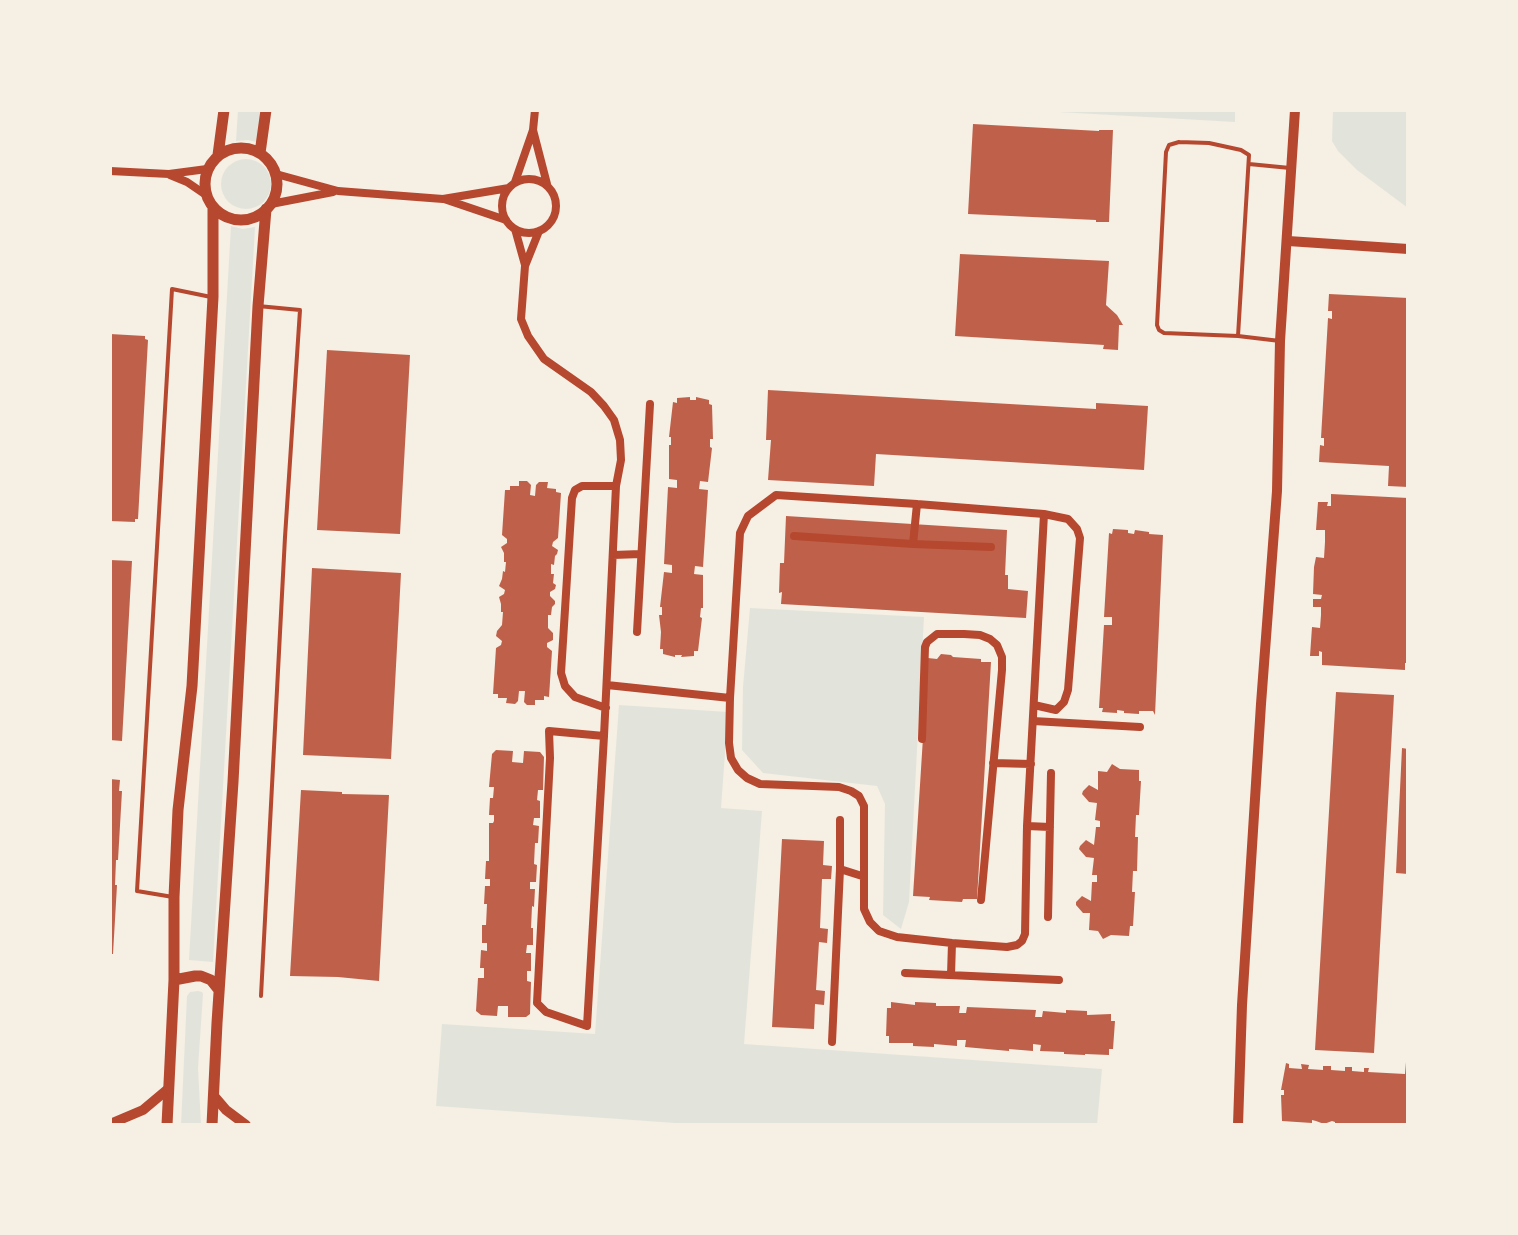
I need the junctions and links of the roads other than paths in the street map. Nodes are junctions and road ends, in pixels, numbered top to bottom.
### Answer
1 (224, 110) edge
2 (266, 110) edge
3 (535, 110) edge
4 (1295, 110) edge
5 (533, 130) junction
6 (260, 153) junction
7 (218, 155) junction
8 (1249, 164) junction
9 (1292, 168) junction
10 (207, 169) junction
11 (110, 171) edge
12 (169, 174) junction
13 (276, 174) junction
14 (547, 184) junction
15 (512, 185) junction
16 (338, 191) junction
17 (206, 195) junction
18 (443, 199) junction
19 (213, 207) junction
20 (268, 207) junction
21 (506, 220) junction
22 (515, 229) junction
23 (539, 231) junction
24 (1288, 241) junction
25 (1408, 249) edge
26 (525, 266) junction
27 (213, 297) junction
28 (258, 306) junction
29 (1238, 336) junction
30 (1280, 341) junction
31 (650, 404) dead end
32 (616, 486) junction
33 (917, 504) junction
34 (1044, 514) junction
35 (794, 536) dead end
36 (913, 544) junction
37 (991, 547) dead end
38 (641, 554) junction
39 (613, 555) junction
40 (637, 632) dead end
41 (607, 685) junction
42 (730, 698) junction
43 (1034, 705) junction
44 (606, 708) junction
45 (1033, 721) junction
46 (1140, 727) dead end
47 (604, 736) junction
48 (922, 739) dead end
49 (993, 763) junction
50 (1031, 764) junction
51 (1051, 773) dead end
52 (840, 820) dead end
53 (1027, 826) junction
54 (1050, 827) junction
55 (840, 869) junction
56 (862, 876) junction
57 (174, 897) junction
58 (981, 900) dead end
59 (1048, 917) dead end
60 (952, 943) junction
61 (905, 973) dead end
62 (951, 975) junction
63 (174, 980) junction
64 (1059, 980) dead end
65 (219, 990) junction
66 (261, 996) dead end
67 (832, 1042) dead end
68 (168, 1089) junction
69 (214, 1096) junction
70 (110, 1124) edge
71 (167, 1125) edge
72 (212, 1125) edge
73 (246, 1125) edge
74 (1238, 1125) edge

1 - 7 main road
2 - 6 main road
3 - 5 street
4 - 9 street
5 - 14 street
5 - 15 street
6 - 7 main road
6 - 13 main road
7 - 10 main road
8 - 9 lane
8 - 29 lane
8 - 29 lane
9 - 24 street
10 - 12 street
10 - 17 main road
11 - 12 street
12 - 17 street
13 - 16 street
13 - 20 main road
14 - 15 street
14 - 23 street
15 - 18 street
15 - 21 street
16 - 18 street
16 - 20 street
17 - 19 main road
18 - 21 street
19 - 20 main road
19 - 27 main road
20 - 28 main road
21 - 22 street
22 - 23 street
22 - 26 street
23 - 26 street
24 - 25 street
24 - 30 street
26 - 32 street
27 - 57 main road
27 - 57 lane
28 - 65 main road
28 - 66 lane
29 - 30 lane
30 - 74 street
31 - 38 street
32 - 39 street
32 - 44 street
33 - 34 street
33 - 36 street
33 - 42 street
34 - 43 street
34 - 43 street
35 - 36 street
36 - 37 street
38 - 39 street
38 - 40 street
39 - 41 street
41 - 42 street
41 - 44 street
42 - 56 street
43 - 45 street
44 - 47 street
45 - 46 street
45 - 50 street
47 - 47 street
48 - 49 street
49 - 50 street
49 - 58 street
50 - 53 street
51 - 54 street
52 - 55 street
53 - 54 street
53 - 60 street
54 - 59 street
55 - 56 street
55 - 67 street
56 - 60 street
57 - 63 main road
60 - 62 street
61 - 62 street
62 - 64 street
63 - 65 main road
63 - 68 main road
65 - 69 main road
68 - 70 street
68 - 71 main road
69 - 72 main road
69 - 73 street

